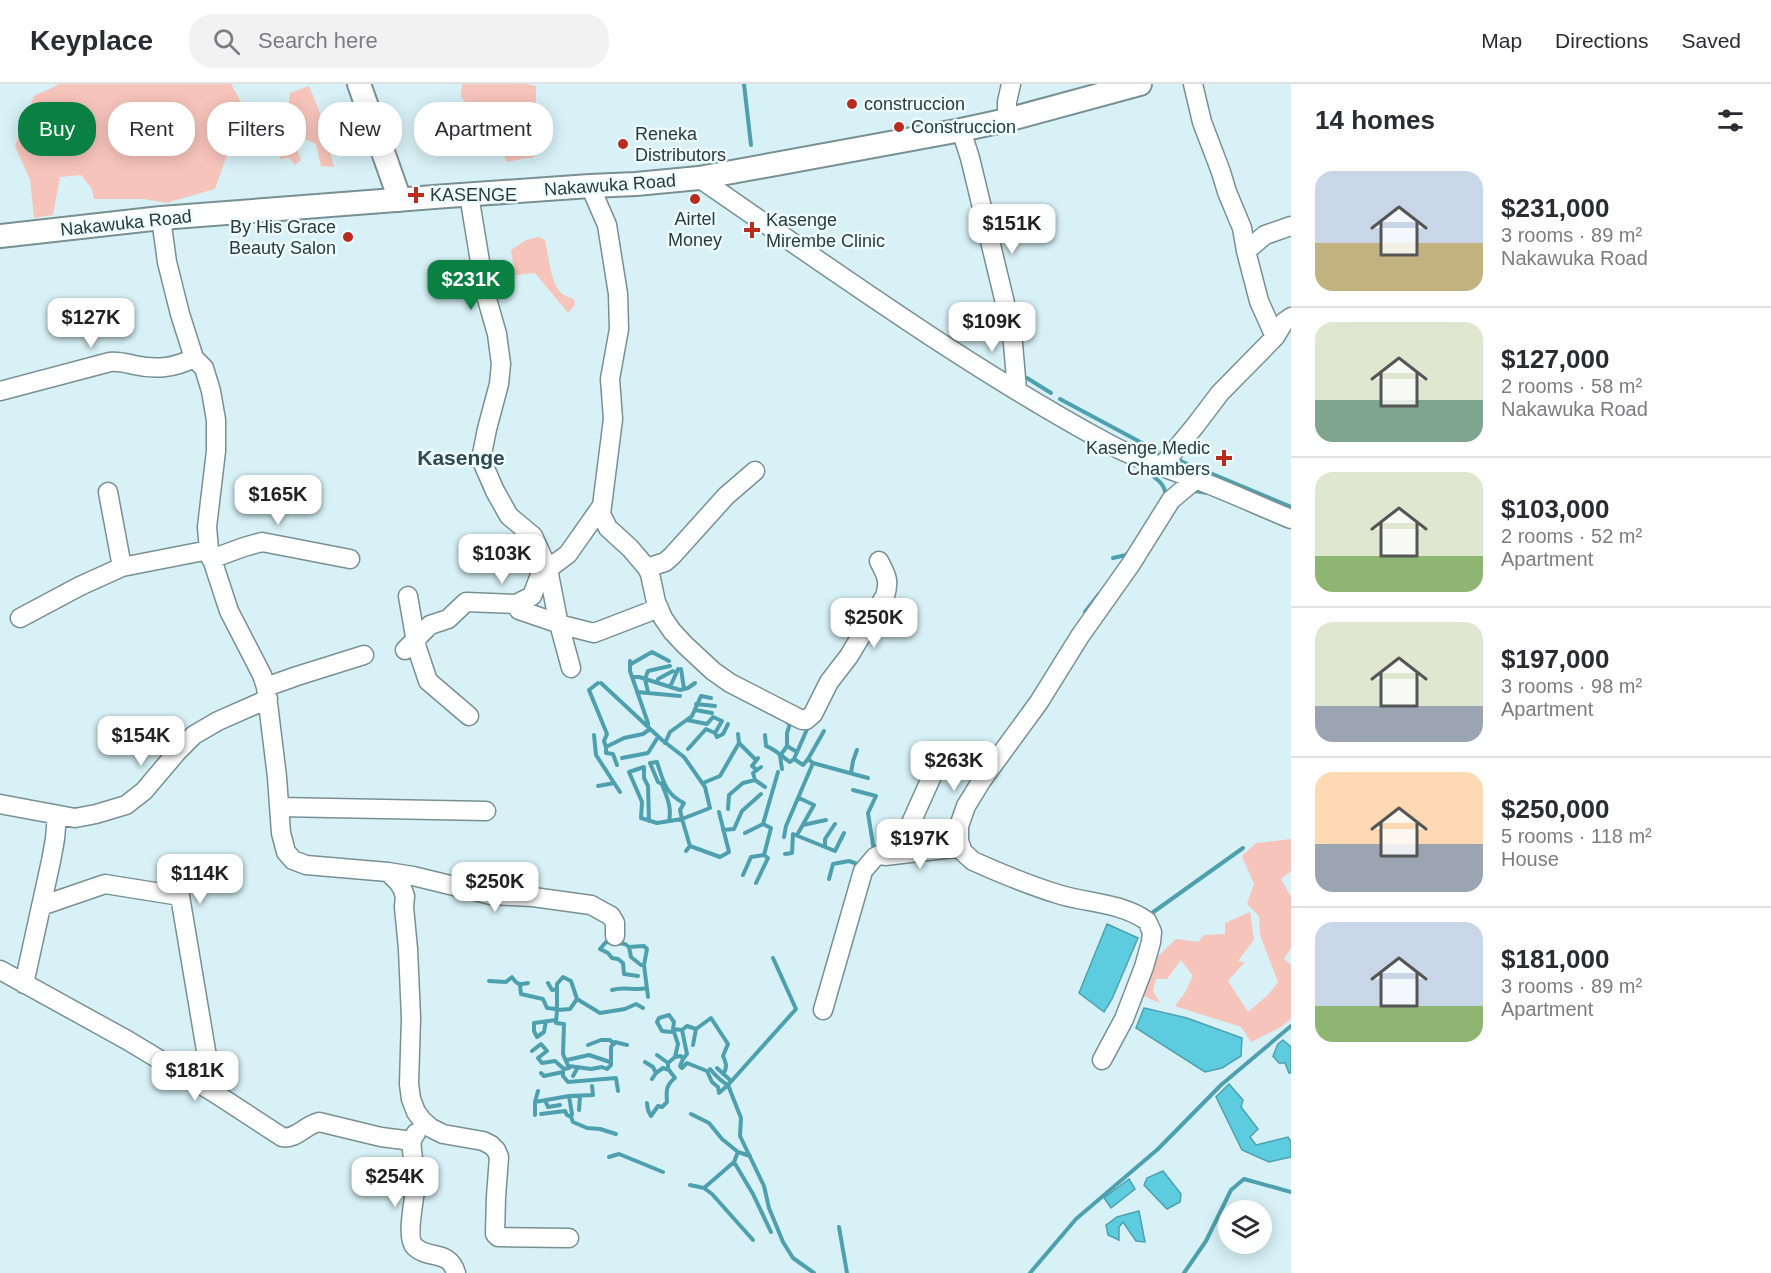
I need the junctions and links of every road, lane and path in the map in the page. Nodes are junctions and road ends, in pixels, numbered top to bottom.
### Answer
1 (359, 84) edge
2 (1011, 84) edge
3 (1140, 84) edge
4 (1192, 84) edge
5 (1007, 120) junction
6 (961, 130) junction
7 (699, 178) junction
8 (590, 186) junction
9 (469, 195) junction
10 (400, 200) junction
11 (161, 218) junction
12 (1291, 226) edge
13 (0, 236) edge
14 (1246, 250) junction
15 (1291, 317) edge
16 (1275, 337) junction
17 (195, 358) junction
18 (1017, 390) junction
19 (0, 391) edge
20 (1167, 469) junction
21 (755, 471) dead end
22 (1196, 479) junction
23 (108, 492) dead end
24 (1171, 500) junction
25 (601, 507) junction
26 (1291, 519) edge
27 (210, 555) junction
28 (350, 559) dead end
29 (879, 561) dead end
30 (122, 567) junction
31 (647, 568) junction
32 (548, 569) junction
33 (408, 596) dead end
34 (659, 608) junction
35 (519, 610) dead end
36 (20, 618) dead end
37 (558, 623) junction
38 (405, 650) dead end
39 (364, 655) dead end
40 (571, 668) dead end
41 (267, 693) junction
42 (469, 716) dead end
43 (941, 756) dead end
44 (0, 804) edge
45 (279, 807) junction
46 (486, 811) dead end
47 (57, 815) junction
48 (961, 847) junction
49 (875, 857) junction
50 (388, 872) junction
51 (41, 906) junction
52 (615, 936) dead end
53 (0, 970) edge
54 (24, 984) junction
55 (823, 1010) dead end
56 (1102, 1060) dead end
57 (213, 1092) junction
58 (422, 1120) junction
59 (412, 1141) junction
60 (569, 1238) dead end
61 (456, 1273) edge

1 - 10 main road
2 - 5 street
3 - 5 main road, Nakawuka Road
4 - 14 street
5 - 6 main road, Nakawuka Road
6 - 7 main road, Nakawuka Road
6 - 18 street
7 - 8 main road, Nakawuka Road
7 - 18 street
8 - 9 main road, Nakawuka Road
8 - 25 street
9 - 10 main road, Nakawuka Road
9 - 32 street
10 - 11 main road, Nakawuka Road
11 - 13 main road, Nakawuka Road
11 - 17 street
12 - 14 street
14 - 16 street
15 - 16 street
16 - 20 street
17 - 19 street
17 - 27 street
18 - 20 street
20 - 22 street
20 - 24 street
21 - 31 street
22 - 24 street
22 - 26 street
23 - 30 street
24 - 48 street
25 - 31 street
25 - 32 street
27 - 28 street
27 - 30 street
27 - 41 street
29 - 34 street
30 - 36 street
31 - 34 street
32 - 37 street
32 - 38 street
33 - 42 street
34 - 37 street
35 - 37 street
37 - 40 street
39 - 41 street
41 - 45 street
41 - 47 street
43 - 49 street
44 - 47 street
45 - 46 street
45 - 50 street
47 - 51 street
48 - 49 street
48 - 56 street
49 - 55 street
50 - 52 street
50 - 58 street
51 - 54 street
51 - 57 street
53 - 54 street
54 - 57 street
57 - 59 street
58 - 59 street
58 - 60 street
59 - 61 street

